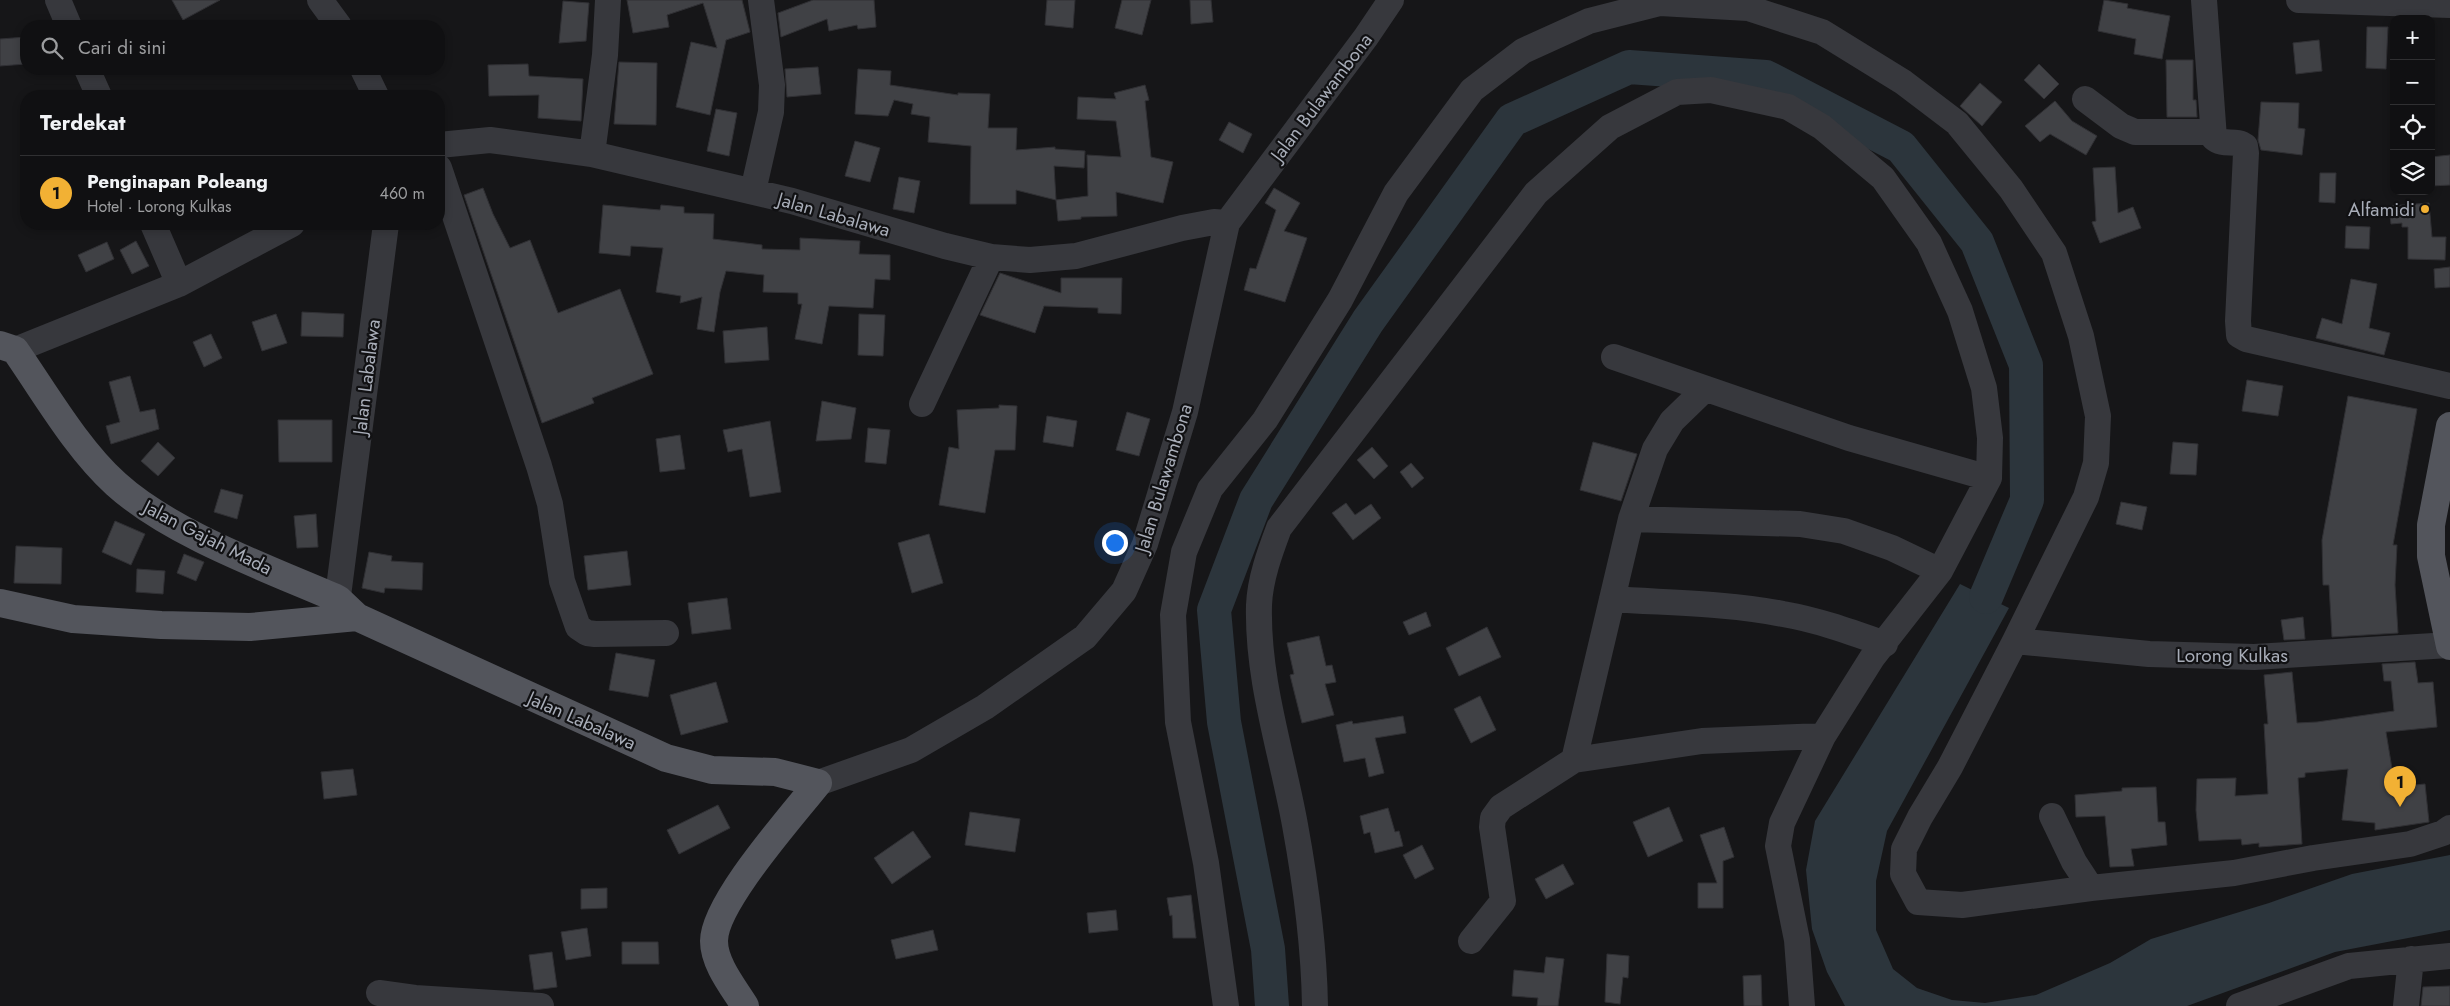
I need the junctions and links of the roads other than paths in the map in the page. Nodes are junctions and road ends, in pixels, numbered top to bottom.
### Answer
1 (58, 0) edge
2 (320, 0) edge
3 (608, 0) edge
4 (761, 0) edge
5 (1391, 0) edge
6 (2204, 0) edge
7 (2299, 0) edge
8 (2450, 5) edge
9 (66, 20) edge
10 (335, 20) edge
11 (90, 75) edge
12 (366, 75) edge
13 (96, 90) edge
14 (373, 90) edge
15 (2085, 99) dead end
16 (2213, 132) junction
17 (445, 144) edge
18 (592, 154) junction
19 (445, 186) edge
20 (753, 191) junction
21 (1227, 223) junction
22 (156, 230) edge
23 (281, 230) edge
24 (385, 230) edge
25 (991, 257) junction
26 (179, 284) junction
27 (8, 348) edge
28 (1614, 357) dead end
29 (2450, 386) edge
30 (1705, 389) junction
31 (922, 404) dead end
32 (2450, 426) edge
33 (1989, 478) junction
34 (1631, 519) junction
35 (1940, 571) junction
36 (1612, 599) junction
37 (0, 603) edge
38 (343, 612) junction
39 (666, 634) dead end
40 (2015, 642) junction
41 (1885, 644) junction
42 (2450, 645) edge
43 (1823, 736) junction
44 (1574, 760) junction
45 (818, 784) junction
46 (2052, 816) dead end
47 (2450, 828) edge
48 (2091, 888) junction
49 (1471, 942) dead end
50 (2450, 956) edge
51 (2411, 959) junction
52 (379, 993) dead end
53 (541, 1006) edge
54 (745, 1006) edge
55 (1226, 1006) edge
56 (1315, 1006) edge
57 (1802, 1006) edge
58 (2239, 1006) edge
59 (2406, 1006) edge

1 - 9 street
2 - 10 street
3 - 18 street
4 - 20 street
5 - 21 street, Jalan Bulawambona
6 - 16 street
7 - 8 street
11 - 13 street
12 - 14 street
15 - 16 street
16 - 29 street
17 - 18 street, Jalan Labalawa
18 - 20 street, Jalan Labalawa
19 - 39 street
20 - 25 street, Jalan Labalawa
21 - 25 street, Jalan Labalawa
21 - 45 street, Jalan Bulawambona
22 - 26 street
23 - 26 street
24 - 38 street, Jalan Labalawa
25 - 31 street
26 - 27 street
27 - 38 main road, Jalan Gajah Mada
28 - 30 street
30 - 33 street
30 - 34 street
32 - 42 main road
33 - 35 street
33 - 56 street
34 - 35 street
34 - 36 street
35 - 41 street
36 - 41 street
36 - 44 street
37 - 38 main road
38 - 45 main road, Jalan Labalawa
40 - 42 street, Lorong Kulkas
40 - 48 street
40 - 55 street
41 - 43 street
43 - 44 street
43 - 57 street
44 - 49 street
45 - 54 main road
46 - 48 street
47 - 48 street
50 - 51 street
51 - 58 street
51 - 59 street
52 - 53 street

